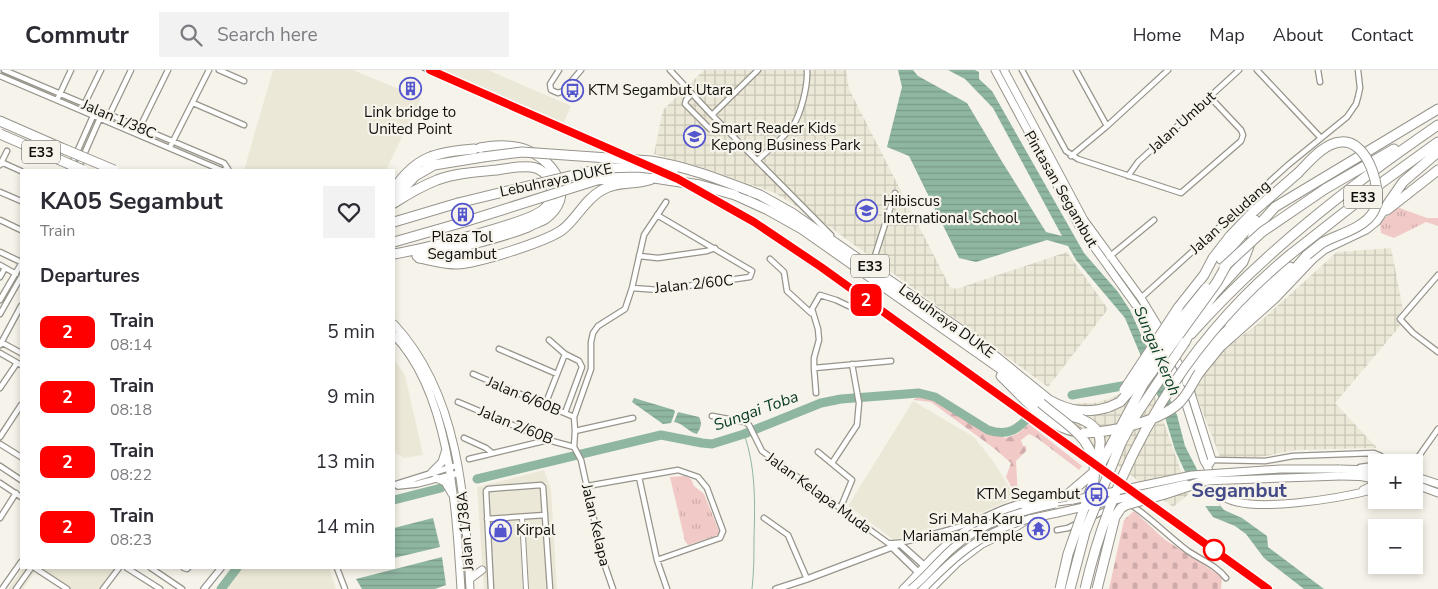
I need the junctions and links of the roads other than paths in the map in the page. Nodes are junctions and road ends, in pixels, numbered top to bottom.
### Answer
1 (4, 70) edge
2 (63, 70) edge
3 (100, 70) edge
4 (131, 70) edge
5 (168, 70) edge
6 (209, 70) edge
7 (219, 70) edge
8 (559, 70) edge
9 (574, 70) edge
10 (581, 70) edge
11 (670, 70) edge
12 (758, 70) edge
13 (807, 70) edge
14 (995, 70) edge
15 (1004, 70) edge
16 (1022, 70) edge
17 (1076, 70) edge
18 (1168, 70) edge
19 (1239, 70) edge
20 (1257, 70) edge
21 (1318, 70) edge
22 (1358, 70) edge
23 (70, 71) edge
24 (0, 76) edge
25 (574, 79) junction
26 (244, 80) dead end
27 (1320, 82) dead end
28 (60, 94) junction
29 (692, 94) junction
30 (1210, 97) junction
31 (57, 100) junction
32 (193, 103) junction
33 (84, 104) junction
34 (1438, 109) edge
35 (81, 110) junction
36 (110, 115) junction
37 (712, 115) junction
38 (93, 116) junction
39 (100, 118) junction
40 (107, 122) junction
41 (0, 123) edge
42 (244, 125) dead end
43 (1438, 125) edge
44 (1107, 126) junction
45 (139, 128) junction
46 (710, 129) dead end
47 (136, 134) junction
48 (0, 136) edge
49 (1320, 137) junction
50 (172, 142) junction
51 (1438, 146) edge
52 (170, 148) junction
53 (7, 150) dead end
54 (1071, 156) junction
55 (78, 159) junction
56 (757, 161) junction
57 (1, 164) edge
58 (75, 169) edge
59 (103, 169) edge
60 (112, 169) edge
61 (221, 169) edge
62 (228, 169) edge
63 (1438, 170) edge
64 (20, 171) edge
65 (1128, 176) junction
66 (654, 178) junction
67 (395, 187) edge
68 (750, 191) junction
69 (0, 192) edge
70 (895, 193) dead end
71 (1290, 197) junction
72 (395, 200) edge
73 (395, 200) edge
74 (20, 201) edge
75 (666, 202) dead end
76 (658, 214) junction
77 (1381, 215) junction
78 (0, 220) edge
79 (1154, 220) dead end
80 (395, 222) edge
81 (20, 230) edge
82 (395, 242) edge
83 (715, 248) junction
84 (0, 252) edge
85 (417, 253) junction
86 (395, 255) edge
87 (1307, 255) junction
88 (639, 256) junction
89 (1109, 257) junction
90 (770, 259) dead end
91 (20, 262) edge
92 (872, 264) junction
93 (1228, 264) junction
94 (20, 265) edge
95 (3, 267) edge
96 (16, 274) junction
97 (1204, 274) junction
98 (1438, 275) edge
99 (0, 277) edge
100 (20, 279) edge
101 (632, 288) junction
102 (1141, 298) junction
103 (0, 300) edge
104 (20, 308) edge
105 (855, 310) dead end
106 (0, 314) edge
107 (812, 314) junction
108 (395, 325) edge
109 (1209, 335) junction
110 (395, 336) edge
111 (549, 340) dead end
112 (1184, 342) junction
113 (983, 343) dead end
114 (1, 344) edge
115 (499, 350) dead end
116 (1438, 352) edge
117 (0, 353) edge
118 (20, 353) edge
119 (565, 354) junction
120 (985, 358) junction
121 (891, 361) dead end
122 (19, 364) edge
123 (852, 364) junction
124 (582, 367) junction
125 (814, 368) junction
126 (591, 369) junction
127 (473, 374) dead end
128 (557, 374) junction
129 (1187, 382) junction
130 (0, 388) edge
131 (816, 393) dead end
132 (1043, 400) junction
133 (458, 402) dead end
134 (545, 405) junction
135 (1109, 407) junction
136 (20, 408) edge
137 (564, 413) junction
138 (712, 416) dead end
139 (574, 417) junction
140 (633, 418) dead end
141 (1438, 429) edge
142 (575, 431) junction
143 (0, 438) edge
144 (464, 438) dead end
145 (548, 440) junction
146 (0, 444) edge
147 (574, 448) junction
148 (445, 450) junction
149 (818, 452) dead end
150 (492, 453) junction
151 (1366, 454) joint
152 (1420, 454) edge
153 (20, 456) edge
154 (469, 459) dead end
155 (832, 463) junction
156 (1208, 463) junction
157 (0, 466) edge
158 (458, 469) junction
159 (1368, 470) edge
160 (450, 471) junction
161 (1342, 471) junction
162 (434, 475) junction
163 (1356, 476) junction
164 (639, 477) junction
165 (1368, 477) edge
166 (20, 479) edge
167 (1423, 479) edge
168 (1207, 480) junction
169 (0, 482) edge
170 (1080, 484) junction
171 (1438, 484) edge
172 (395, 486) edge
173 (587, 486) junction
174 (1423, 487) edge
175 (1368, 491) edge
176 (16, 493) junction
177 (1438, 493) edge
178 (20, 496) edge
179 (1349, 496) junction
180 (454, 499) junction
181 (1073, 500) junction
182 (1124, 501) junction
183 (1025, 505) junction
184 (840, 509) junction
185 (545, 515) junction
186 (522, 517) junction
187 (0, 518) edge
188 (764, 518) dead end
189 (487, 519) junction
190 (1029, 519) junction
191 (1057, 530) dead end
192 (457, 542) junction
193 (900, 544) junction
194 (890, 545) junction
195 (657, 560) junction
196 (928, 562) junction
197 (20, 563) edge
198 (30, 569) edge
199 (37, 569) edge
200 (118, 569) edge
201 (129, 569) edge
202 (152, 569) edge
203 (220, 569) edge
204 (337, 569) edge
205 (467, 569) junction
206 (486, 570) junction
207 (919, 572) junction
208 (944, 576) junction
209 (1226, 578) dead end
210 (470, 579) junction
211 (807, 579) junction
212 (151, 583) junction
213 (934, 588) edge
214 (2, 589) edge
215 (16, 589) edge
216 (67, 589) edge
217 (103, 589) edge
218 (147, 589) edge
219 (160, 589) edge
220 (182, 589) edge
221 (204, 589) edge
222 (346, 589) edge
223 (461, 589) edge
224 (470, 589) edge
225 (491, 589) edge
226 (526, 589) edge
227 (550, 589) edge
228 (613, 589) edge
229 (667, 589) edge
230 (776, 589) edge
231 (903, 589) edge
232 (910, 589) edge
233 (923, 589) edge
234 (1060, 589) edge
235 (1070, 589) edge
236 (1085, 589) edge
237 (1097, 589) edge

1 - 28 street, Jalan 1/38C
2 - 23 street
3 - 33 street
4 - 36 street
5 - 45 street
6 - 32 street
7 - 26 street
8 - 25 street
9 - 25 street
10 - 25 street
11 - 29 street
12 - 37 street
13 - 56 street
14 - 156 main road, Pintasan Segambut
15 - 89 main road, Pintasan Segambut
16 - 54 street
17 - 44 street
18 - 44 street
19 - 30 street, Jalan Umbut
20 - 49 street
21 - 27 street
22 - 49 street, Jalan Seludang
23 - 28 street
24 - 31 street, Jalan 1/38C
28 - 31 street
28 - 33 street, Jalan 1/38C
29 - 37 street
29 - 46 street
30 - 65 street, Jalan Umbut
30 - 65 street
31 - 35 street, Jalan 1/38C
32 - 42 street
32 - 50 street
33 - 35 street
33 - 36 street, Jalan 1/38C
34 - 71 highway
35 - 38 street, Jalan 1/38C
36 - 40 street
36 - 45 street, Jalan 1/38C
37 - 56 street
38 - 39 street, Jalan 1/38C
38 - 55 street
39 - 40 street, Jalan 1/38C
39 - 55 street
40 - 47 street, Jalan 1/38C
41 - 55 main road
41 - 60 highway, E33, bridge
43 - 93 highway, E33, bridge
43 - 112 highway, E33
44 - 54 street
45 - 47 street
45 - 50 street, Jalan 1/38C
47 - 52 street, Jalan 1/38C
48 - 58 highway, E33, bridge
48 - 58 main road
49 - 102 street, Jalan Seludang
50 - 52 street
50 - 62 street, Jalan 1/38C
51 - 77 highway
51 - 109 highway, E33, bridge
52 - 61 street, Jalan 1/38C
53 - 57 street
54 - 65 street
55 - 58 street
55 - 59 main road
56 - 92 street
57 - 64 street
63 - 77 highway
66 - 82 highway, Lebuhraya DUKE / E33, bridge
66 - 85 highway
66 - 120 highway, Lebuhraya DUKE / E33, bridge
67 - 85 highway
68 - 73 highway, bridge
68 - 80 highway, Lebuhraya DUKE / E33, bridge
68 - 132 highway, Lebuhraya DUKE / E33
69 - 74 street
70 - 92 street
71 - 97 highway
71 - 112 highway
72 - 85 highway
75 - 76 street
76 - 83 street
76 - 88 street
77 - 120 highway, E33, bridge
78 - 81 street
79 - 89 street
83 - 88 street
83 - 101 street, Jalan 2/60C
84 - 91 street
85 - 86 highway
87 - 97 highway, bridge
87 - 109 highway, bridge
87 - 129 highway
88 - 101 street
89 - 102 main road, Pintasan Segambut
90 - 107 street
92 - 113 street
93 - 135 highway, E33, bridge
93 - 170 highway, bridge
94 - 96 street
95 - 96 street
95 - 99 street
96 - 103 street
97 - 135 highway, bridge
98 - 116 street
100 - 106 street
101 - 126 street
102 - 129 main road, Pintasan Segambut
104 - 114 street
105 - 107 street
107 - 125 street
108 - 158 main road, Jalan 1/38A
109 - 236 highway, E33, bridge
110 - 148 main road, Jalan 1/38A
111 - 119 street
112 - 235 highway, E33, bridge
114 - 118 street
115 - 128 street
117 - 122 street
119 - 124 street
119 - 128 street
120 - 132 highway, Lebuhraya DUKE / E33
121 - 123 street
122 - 130 street
123 - 125 street
123 - 155 street
124 - 126 street
124 - 137 street
125 - 131 street
126 - 139 street
127 - 134 street, Jalan 6/60B
128 - 134 street
129 - 156 main road, Pintasan Segambut
132 - 135 highway, E33
132 - 170 highway, bridge
132 - 234 highway, E33, bridge
133 - 145 street, Jalan 2/60B
134 - 137 street, Jalan 6/60B
136 - 143 street
137 - 139 street, Jalan 6/60B
138 - 184 street, Jalan Kelapa Muda
139 - 142 street
140 - 142 street
141 - 152 street
142 - 147 street
144 - 150 street
145 - 147 street, Jalan 2/60B
145 - 150 street
146 - 153 street
147 - 173 street, Jalan Kelapa
148 - 160 main road, Jalan 1/38A
148 - 162 main road
149 - 155 street
150 - 154 street
151 - 156 street
151 - 161 street
155 - 184 street
156 - 179 main road, Pintasan Segambut
157 - 166 street
158 - 160 street
158 - 205 main road, Jalan 1/38A
159 - 161 main road
160 - 162 street
160 - 180 main road, Jalan 1/38A
161 - 163 main road
161 - 168 main road, bridge
161 - 181 main road, bridge
162 - 172 street
162 - 180 main road
163 - 165 main road
163 - 179 main road
164 - 173 street
164 - 195 street
164 - 195 street
167 - 171 main road
168 - 190 main road, bridge
168 - 237 highway, bridge
169 - 176 street
170 - 183 highway, bridge
173 - 228 street, Jalan Kelapa
174 - 177 main road
175 - 179 main road
176 - 178 street
176 - 187 street
180 - 192 main road, Jalan 1/38A
181 - 183 main road, bridge
181 - 232 main road, bridge
182 - 191 street
182 - 193 street
182 - 209 street
183 - 196 main road
184 - 194 street, Jalan Kelapa Muda
185 - 186 street
185 - 189 street
185 - 227 street
186 - 189 street
186 - 226 street
188 - 211 street
189 - 206 street
190 - 208 main road, bridge
190 - 233 main road, bridge
192 - 205 main road
192 - 223 main road, Jalan 1/38A
193 - 194 street
193 - 196 street
194 - 207 street
194 - 211 street
195 - 229 street
196 - 207 main road
196 - 208 main road
196 - 213 street
197 - 214 street
198 - 215 street
199 - 216 street
200 - 217 street
201 - 212 street
202 - 220 street
203 - 221 street
204 - 222 street
205 - 206 main road
205 - 210 main road, Jalan 1/38A
205 - 223 main road
206 - 210 main road
206 - 225 street
207 - 213 street
207 - 231 main road
208 - 213 main road
210 - 224 main road, Jalan 1/38A
211 - 230 street
212 - 218 street
212 - 219 street

